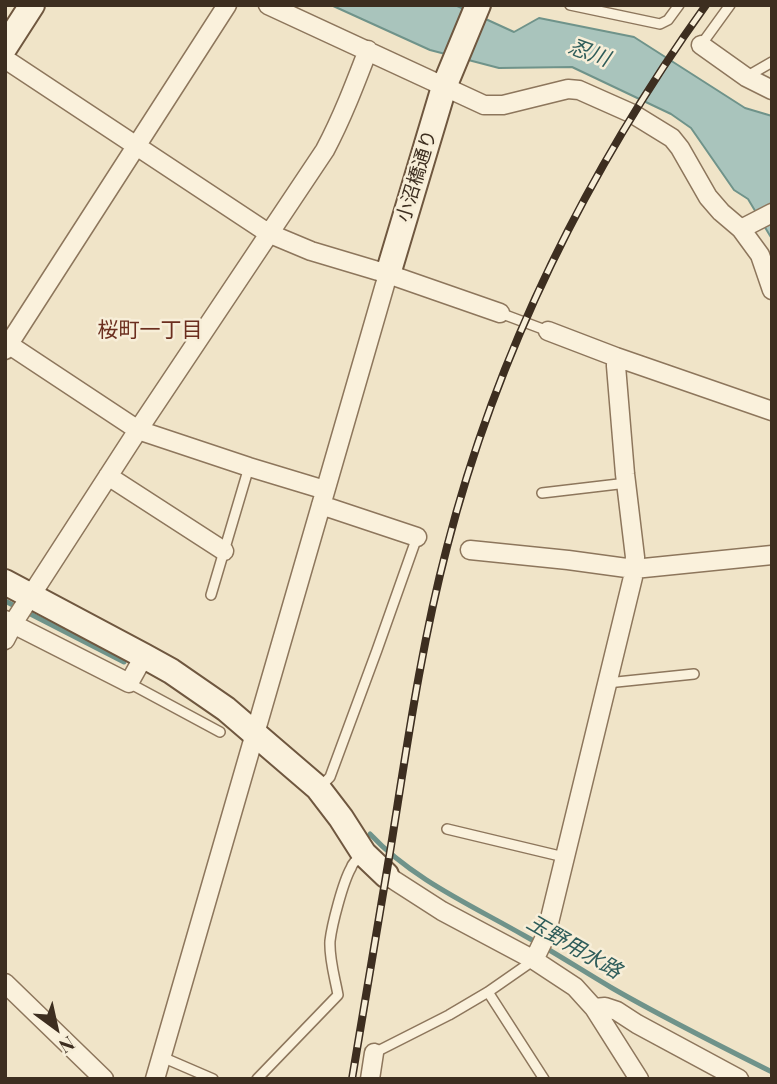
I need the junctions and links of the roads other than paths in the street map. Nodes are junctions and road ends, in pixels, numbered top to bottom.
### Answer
1 (32, 5) edge
2 (227, 5) edge
3 (268, 5) edge
4 (478, 5) edge
5 (570, 5) edge
6 (679, 5) edge
7 (730, 5) edge
8 (586, 7) edge
9 (701, 45) joint
10 (5, 47) edge
11 (368, 50) junction
12 (5, 59) edge
13 (772, 62) edge
14 (746, 77) junction
15 (445, 83) junction
16 (772, 90) edge
17 (136, 145) junction
18 (765, 216) edge
19 (741, 229) junction
20 (268, 233) junction
21 (388, 274) junction
22 (772, 290) edge
23 (499, 313) joint
24 (548, 331) joint
25 (6, 346) edge
26 (616, 357) junction
27 (772, 411) edge
28 (138, 430) junction
29 (249, 467) junction
30 (108, 476) junction
31 (626, 484) junction
32 (542, 493) dead end
33 (323, 498) junction
34 (417, 537) joint
35 (470, 550) dead end
36 (224, 551) junction
37 (772, 555) edge
38 (634, 569) junction
39 (5, 582) edge
40 (211, 595) dead end
41 (16, 617) edge
42 (144, 656) junction
43 (694, 674) dead end
44 (129, 683) junction
45 (607, 683) junction
46 (220, 732) dead end
47 (255, 732) junction
48 (318, 788) junction
49 (447, 828) dead end
50 (364, 855) junction
51 (564, 857) junction
52 (386, 875) joint
53 (539, 948) junction
54 (5, 984) edge
55 (488, 992) junction
56 (594, 1008) junction
57 (374, 1053) joint
58 (162, 1057) junction
59 (633, 1077) edge
60 (104, 1079) edge
61 (155, 1079) edge
62 (213, 1079) edge
63 (257, 1079) edge
64 (370, 1079) edge
65 (544, 1079) edge
66 (739, 1079) edge

1 - 10 street
2 - 17 street
3 - 11 street
4 - 15 street, 小沼橋通り
5 - 8 lane
6 - 8 lane
7 - 9 lane
9 - 14 street
11 - 15 street
11 - 20 street
12 - 17 street
13 - 14 lane
14 - 16 street
15 - 19 street
15 - 21 street, 小沼橋通り
17 - 20 street
17 - 25 street
18 - 19 street
19 - 22 street
20 - 21 street
20 - 28 street
21 - 23 street
21 - 33 street
23 - 24 lane
24 - 26 street
25 - 28 street
26 - 27 street
26 - 31 street
28 - 29 street
28 - 30 street
29 - 33 street
29 - 36 lane
30 - 36 street
30 - 41 street
31 - 32 lane
31 - 38 street
33 - 34 street
33 - 47 street
34 - 48 lane
35 - 38 street
36 - 40 lane
37 - 38 street
38 - 45 street
39 - 41 street
41 - 42 street
41 - 44 street
42 - 44 street
42 - 47 street
43 - 45 lane
44 - 46 lane
45 - 51 street
47 - 48 street
47 - 58 street
48 - 50 street
49 - 51 lane
50 - 52 street
50 - 63 lane
51 - 53 street
52 - 53 street
53 - 55 lane
53 - 56 street
54 - 60 street
55 - 57 lane
55 - 65 lane
56 - 59 street
56 - 66 street
57 - 64 street
58 - 61 street
58 - 62 lane

